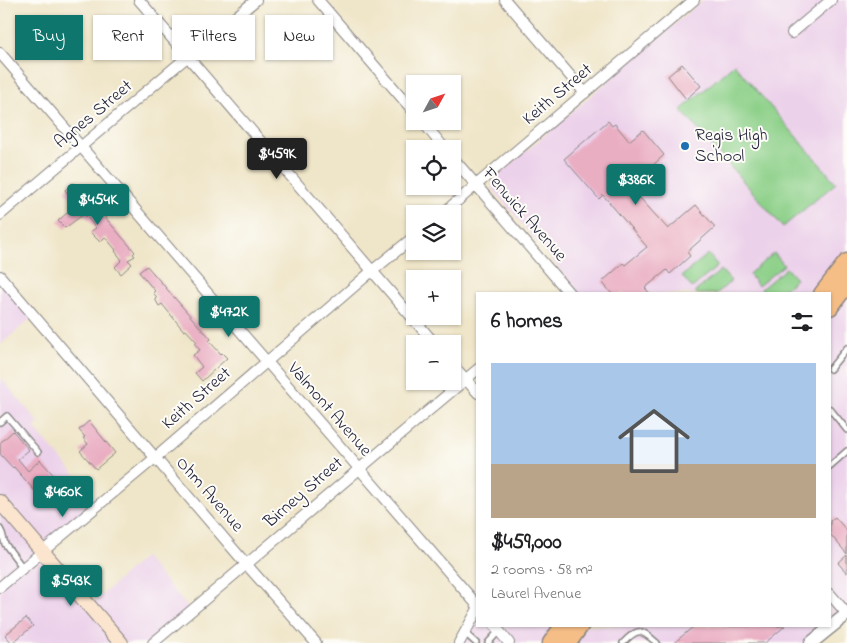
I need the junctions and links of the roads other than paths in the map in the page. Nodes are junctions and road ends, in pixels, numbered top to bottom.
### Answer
1 (139, 0) edge
2 (256, 0) edge
3 (318, 0) edge
4 (505, 0) edge
5 (694, 0) edge
6 (831, 0) edge
7 (238, 15) edge
8 (792, 33) dead end
9 (172, 38) edge
10 (0, 53) edge
11 (182, 60) edge
12 (190, 60) edge
13 (586, 93) junction
14 (406, 103) edge
15 (429, 130) edge
16 (438, 140) edge
17 (81, 148) junction
18 (461, 167) edge
19 (477, 185) junction
20 (453, 205) edge
21 (0, 216) edge
22 (406, 243) edge
23 (847, 262) edge
24 (372, 271) junction
25 (0, 276) edge
26 (847, 284) edge
27 (567, 292) edge
28 (824, 292) edge
29 (831, 306) edge
30 (427, 335) edge
31 (847, 348) edge
32 (266, 361) junction
33 (831, 368) edge
34 (476, 371) edge
35 (461, 374) edge
36 (465, 379) junction
37 (476, 391) edge
38 (831, 410) edge
39 (0, 422) edge
40 (847, 430) edge
41 (847, 451) edge
42 (38, 452) dead end
43 (154, 458) junction
44 (831, 465) edge
45 (358, 468) junction
46 (0, 502) edge
47 (0, 529) edge
48 (43, 552) junction
49 (246, 564) junction
50 (23, 568) junction
51 (0, 588) edge
52 (831, 595) edge
53 (476, 606) edge
54 (476, 612) edge
55 (847, 614) edge
56 (562, 627) edge
57 (579, 627) edge
58 (831, 627) edge
59 (831, 627) edge
60 (497, 629) edge
61 (464, 633) junction
62 (121, 643) edge
63 (153, 643) edge
64 (316, 643) edge
65 (459, 643) edge
66 (476, 643) edge
67 (488, 643) edge
68 (509, 643) edge
69 (550, 643) edge
70 (568, 643) edge
71 (623, 643) edge
72 (657, 643) edge
73 (811, 643) edge

1 - 9 street
2 - 7 street, Agnes Street
3 - 14 street
4 - 13 street
5 - 13 street, Keith Street
6 - 8 street
10 - 17 street, Valmont Avenue
11 - 17 street, Agnes Street
12 - 24 street
13 - 19 street, Keith Street
15 - 16 street
17 - 21 street, Agnes Street
17 - 32 street, Valmont Avenue
18 - 19 street, Fenwick Avenue
19 - 20 street, Keith Street
19 - 27 street, Fenwick Avenue
22 - 24 street, Keith Street
23 - 28 main road
24 - 30 street
24 - 32 street, Keith Street
25 - 43 street, Ohm Avenue
26 - 29 main road
31 - 33 lane
32 - 43 street, Keith Street
32 - 45 street, Valmont Avenue
34 - 36 street, Birney Street
35 - 36 street
36 - 37 street
36 - 45 street, Birney Street
38 - 40 lane
39 - 42 lane
41 - 44 lane
43 - 48 street, Keith Street
43 - 49 street, Ohm Avenue
45 - 49 street, Birney Street
45 - 53 street, Valmont Avenue
46 - 48 main road
47 - 50 lane
48 - 50 street, Keith Street
48 - 62 main road
49 - 63 street, Birney Street
49 - 64 street, Ohm Avenue
50 - 51 street, Keith Street
52 - 55 street
54 - 61 street
55 - 58 street
56 - 69 main road
57 - 70 main road
59 - 73 street
60 - 67 lane
60 - 68 street
61 - 65 street
61 - 66 lane
71 - 72 lane

